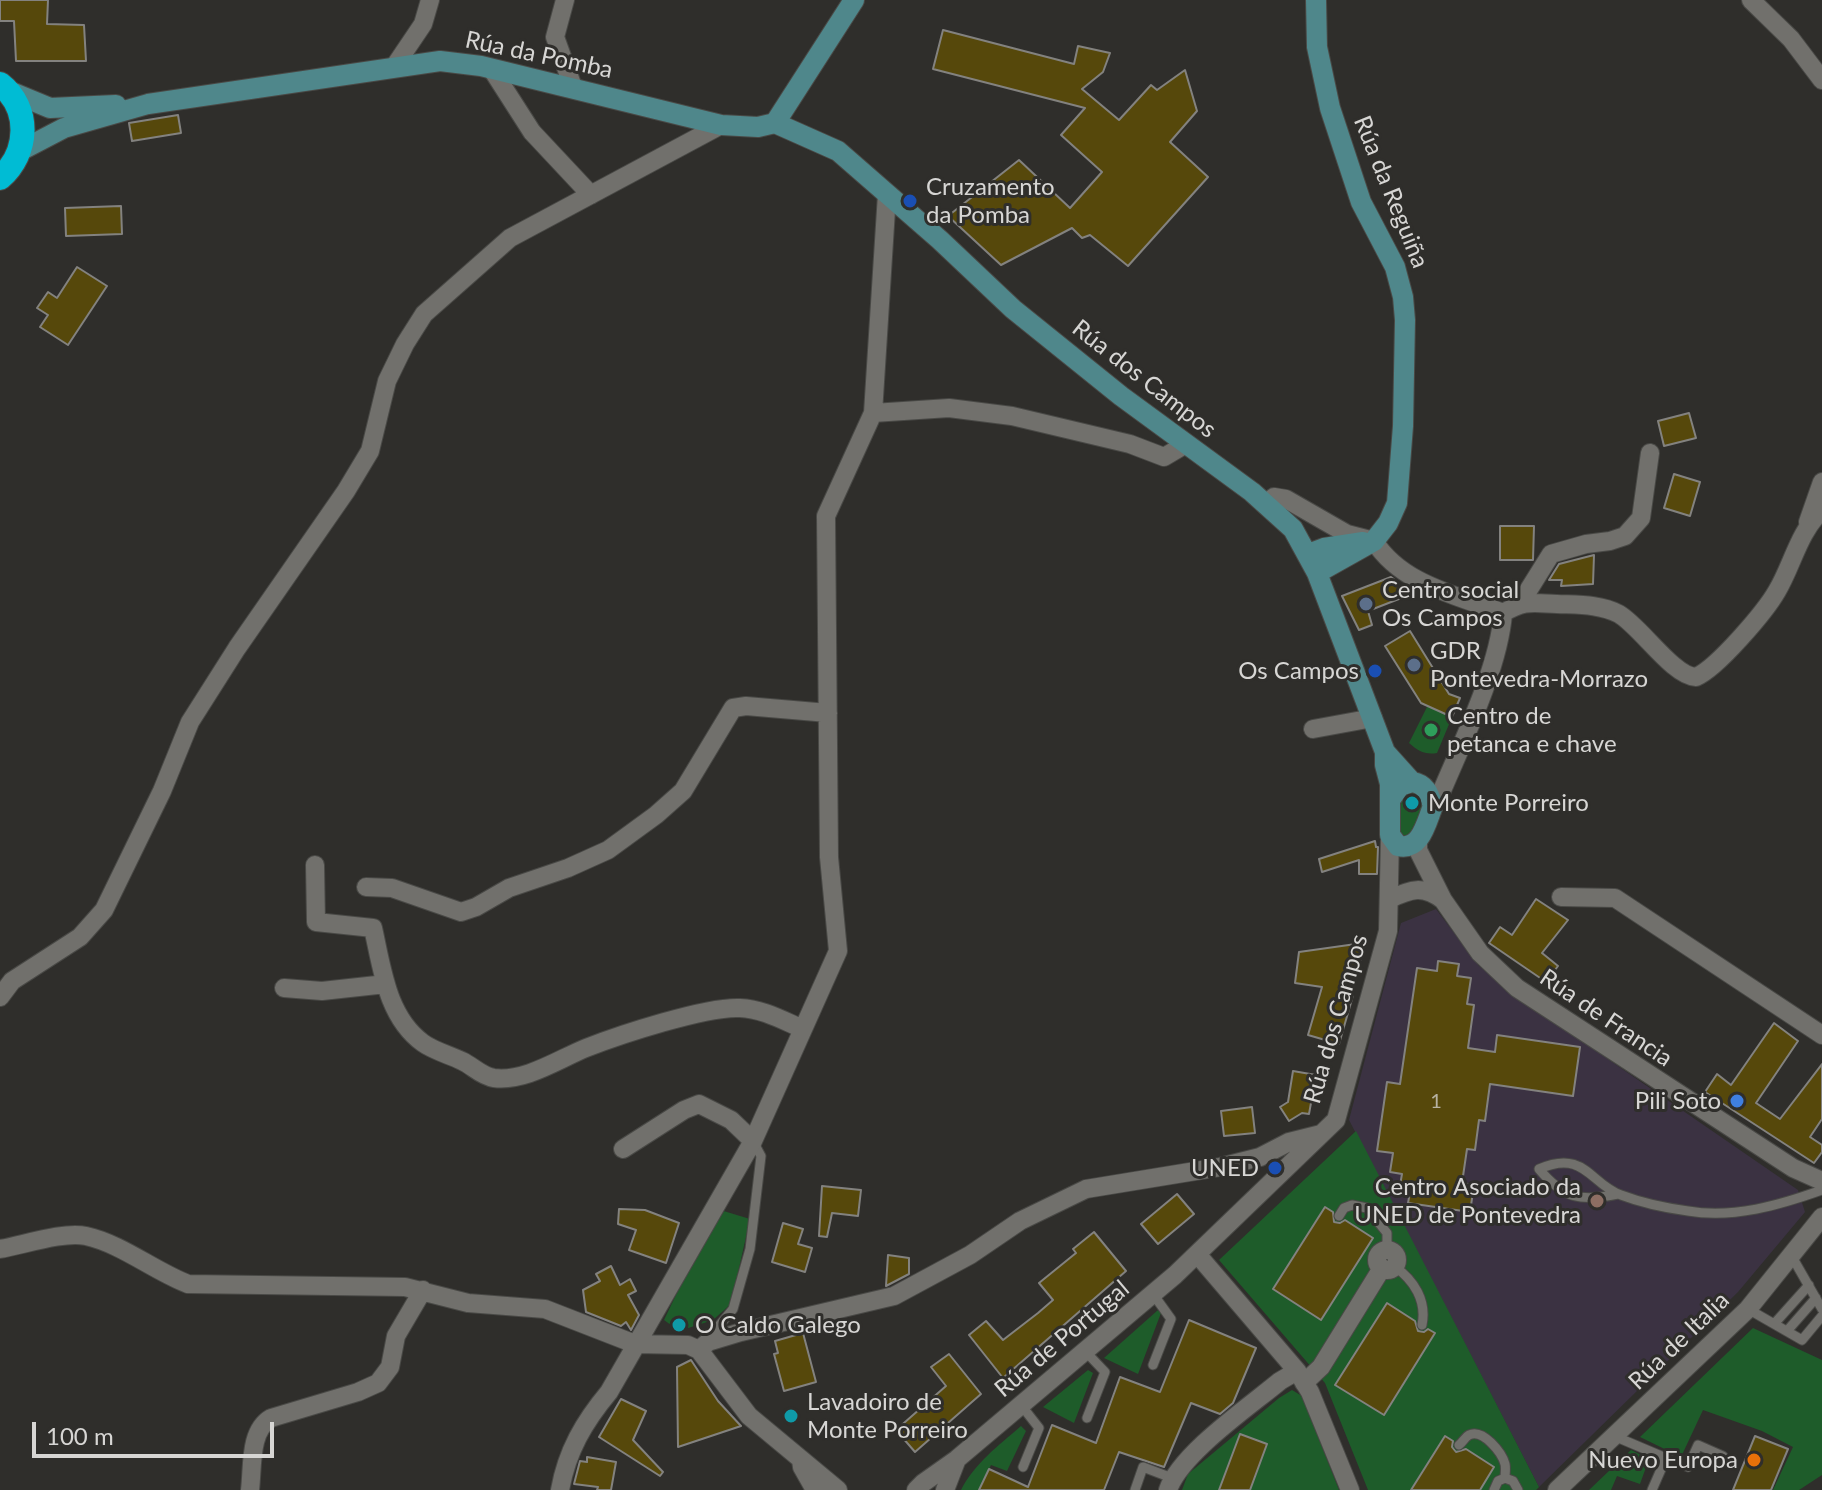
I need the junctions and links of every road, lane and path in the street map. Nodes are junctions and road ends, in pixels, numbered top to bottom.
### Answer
1 (430, 0) edge
2 (565, 0) edge
3 (854, 0) edge
4 (1316, 0) edge
5 (1751, 0) edge
6 (394, 67) junction
7 (491, 68) junction
8 (1822, 80) edge
9 (573, 87) junction
10 (4, 88) edge
11 (148, 104) junction
12 (775, 123) junction
13 (721, 125) junction
14 (20, 151) junction
15 (0, 178) edge
16 (887, 194) junction
17 (591, 195) junction
18 (873, 413) junction
19 (1186, 444) junction
20 (1650, 453) dead end
21 (1822, 482) edge
22 (1266, 504) junction
23 (1822, 510) edge
24 (1807, 525) junction
25 (1374, 541) junction
26 (1313, 563) junction
27 (1521, 602) junction
28 (1503, 613) junction
29 (828, 713) junction
30 (1373, 718) junction
31 (1313, 729) dead end
32 (1385, 752) junction
33 (1412, 782) junction
34 (1390, 800) junction
35 (1433, 806) junction
36 (1390, 835) junction
37 (1418, 841) junction
38 (315, 865) dead end
39 (366, 887) dead end
40 (1561, 897) dead end
41 (1390, 899) junction
42 (1443, 900) junction
43 (386, 984) junction
44 (284, 988) dead end
45 (0, 997) edge
46 (803, 1029) junction
47 (1822, 1035) edge
48 (1323, 1134) junction
49 (753, 1141) junction
50 (623, 1149) dead end
51 (1822, 1181) edge
52 (1822, 1190) edge
53 (1618, 1194) junction
54 (1339, 1216) dead end
55 (1822, 1217) edge
56 (0, 1249) edge
57 (1197, 1254) junction
58 (1791, 1255) junction
59 (1388, 1262) junction
60 (1809, 1285) junction
61 (423, 1290) junction
62 (1153, 1294) junction
63 (1816, 1298) junction
64 (1748, 1309) junction
65 (1822, 1309) edge
66 (1822, 1316) edge
67 (1774, 1324) junction
68 (1422, 1325) dead end
69 (1787, 1331) junction
70 (635, 1344) junction
71 (699, 1350) junction
72 (1085, 1351) junction
73 (1153, 1365) dead end
74 (1301, 1377) junction
75 (1021, 1405) junction
76 (1087, 1418) dead end
77 (1614, 1436) junction
78 (1459, 1445) dead end
79 (1723, 1456) dead end
80 (801, 1457) junction
81 (1666, 1458) junction
82 (957, 1459) junction
83 (1023, 1467) dead end
84 (1505, 1478) junction
85 (1170, 1484) edge
86 (250, 1490) edge
87 (560, 1490) edge
88 (815, 1490) edge
89 (838, 1490) edge
90 (916, 1490) edge
91 (945, 1490) edge
92 (1135, 1490) edge
93 (1350, 1490) edge
94 (1494, 1490) edge
95 (1518, 1490) edge
96 (1557, 1490) edge
97 (1652, 1490) edge

1 - 6 street
2 - 9 street
3 - 12 street
4 - 25 street, Rúa da Reguiña
5 - 8 street
6 - 7 street, Rúa da Pomba
6 - 11 street, Rúa da Pomba
7 - 9 street, Rúa da Pomba
7 - 17 street
9 - 13 street, Rúa da Pomba
10 - 11 street, Rúa da Pomba
10 - 14 highway
11 - 14 street, Rúa da Pomba
12 - 13 street, Rúa da Pomba
12 - 16 street, Rúa dos Campos
13 - 17 street
14 - 15 highway
16 - 18 street
16 - 19 street, Rúa dos Campos
17 - 45 street
18 - 19 street
18 - 29 street
19 - 22 street, Rúa dos Campos
20 - 27 street
21 - 24 street
22 - 25 street
22 - 26 street, Rúa dos Campos
23 - 24 street
24 - 27 street
25 - 26 street
25 - 28 street
26 - 30 street, Rúa dos Campos
27 - 28 street
28 - 35 street
29 - 39 street
29 - 46 street
30 - 31 street
30 - 32 street, Rúa dos Campos
32 - 33 street, Rúa dos Campos
32 - 34 street, Rúa dos Campos
33 - 34 street
33 - 35 street
34 - 36 street
35 - 37 street
36 - 37 street
36 - 41 street, Rúa dos Campos
37 - 42 street, Rúa de Francia
38 - 43 street
40 - 47 street
41 - 42 street
41 - 48 street, Rúa dos Campos
42 - 51 street, Rúa de Francia
43 - 44 street
43 - 46 street
46 - 49 street
48 - 57 street, Rúa dos Campos
48 - 71 street
49 - 50 street
49 - 70 street
49 - 71 lane
52 - 53 lane
53 - 53 lane
54 - 59 lane
55 - 58 street, Rúa de Italia
56 - 61 street
57 - 62 street, Rúa de Portugal
57 - 74 street
58 - 60 lane
58 - 64 street, Rúa de Italia
59 - 68 lane
59 - 74 street
60 - 63 lane
60 - 67 lane
61 - 70 street
61 - 86 street
62 - 72 street, Rúa de Portugal
62 - 73 lane
63 - 65 lane
63 - 69 lane
64 - 67 lane
64 - 77 street, Rúa de Italia
66 - 69 lane
67 - 69 lane
70 - 71 street
70 - 87 street
71 - 80 street
72 - 75 street, Rúa de Portugal
72 - 76 lane
74 - 85 street
74 - 93 street
75 - 82 street, Rúa de Portugal
75 - 83 lane
77 - 81 lane
77 - 96 street, Rúa de Italia
78 - 84 lane
79 - 81 lane
80 - 88 street
80 - 89 street
81 - 97 lane
82 - 90 street, Rúa de Portugal
82 - 91 street, Rúa de Portugal
84 - 94 lane
84 - 95 lane
85 - 92 lane

